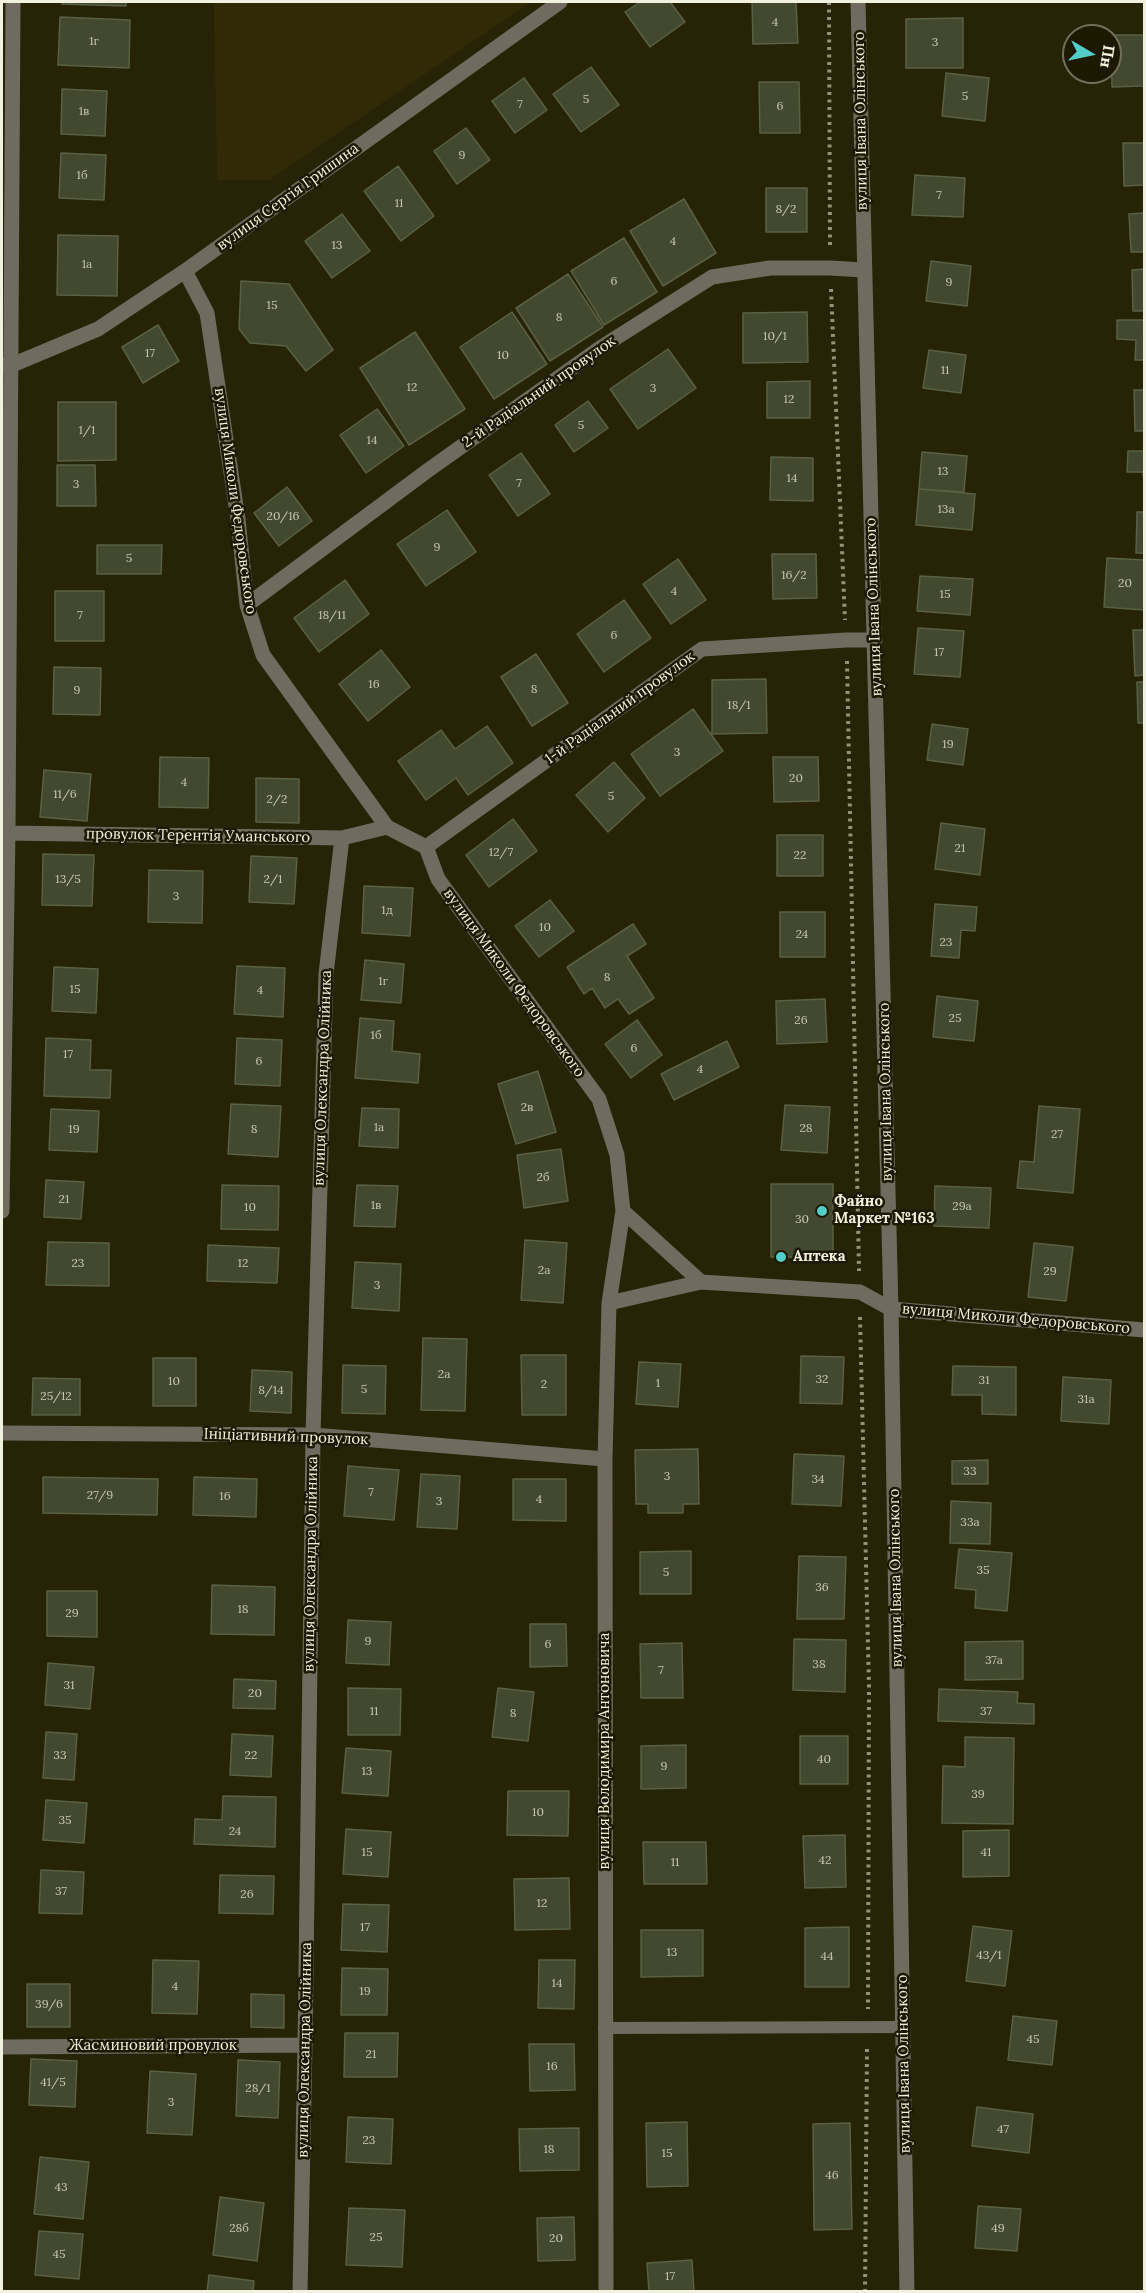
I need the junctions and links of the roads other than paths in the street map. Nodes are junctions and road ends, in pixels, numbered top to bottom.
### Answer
1 (13, 2) edge
2 (560, 2) edge
3 (858, 2) edge
4 (864, 270) junction
5 (185, 271) junction
6 (7, 365) edge
7 (247, 605) junction
8 (875, 640) junction
9 (387, 827) junction
10 (8, 832) junction
11 (342, 838) junction
12 (426, 847) junction
13 (2, 1211) edge
14 (623, 1211) junction
15 (701, 1282) junction
16 (609, 1303) junction
17 (891, 1309) junction
18 (1144, 1330) edge
19 (2, 1432) edge
20 (313, 1435) junction
21 (605, 1459) junction
22 (904, 2027) junction
23 (604, 2028) junction
24 (305, 2045) junction
25 (2, 2047) edge
26 (300, 2292) edge
27 (606, 2292) edge
28 (907, 2292) edge

1 - 6 street
2 - 5 street, вулиця Сергія Гришина
3 - 4 street, вулиця Івана Олінського
4 - 7 street, 2-й Радіальний провулок
4 - 8 street, вулиця Івана Олінського
5 - 6 street, вулиця Сергія Гришина
5 - 7 street, вулиця Миколи Федоровського
6 - 10 street
7 - 9 street, вулиця Миколи Федоровського
8 - 12 street, 1-й Радіальний провулок
8 - 17 street, вулиця Івана Олінського
9 - 11 street, провулок Терентія Уманського
9 - 12 street, вулиця Миколи Федоровського
10 - 11 street, провулок Терентія Уманського
10 - 13 street
11 - 20 street, вулиця Олександра Олійника
12 - 14 street, вулиця Миколи Федоровського
14 - 15 street
14 - 16 street, вулиця Володимира Антоновича
15 - 16 street, вулиця Миколи Федоровського
15 - 17 street, вулиця Миколи Федоровського
16 - 21 street, вулиця Володимира Антоновича
17 - 18 street, вулиця Миколи Федоровського
17 - 22 street, вулиця Івана Олінського
19 - 20 street, Ініціативний провулок
20 - 21 street, Ініціативний провулок
20 - 24 street, вулиця Олександра Олійника
21 - 23 street, вулиця Володимира Антоновича
22 - 23 lane
22 - 28 street, вулиця Івана Олінського
23 - 27 street, вулиця Володимира Антоновича
24 - 25 street, Жасминовий провулок
24 - 26 street, вулиця Олександра Олійника

